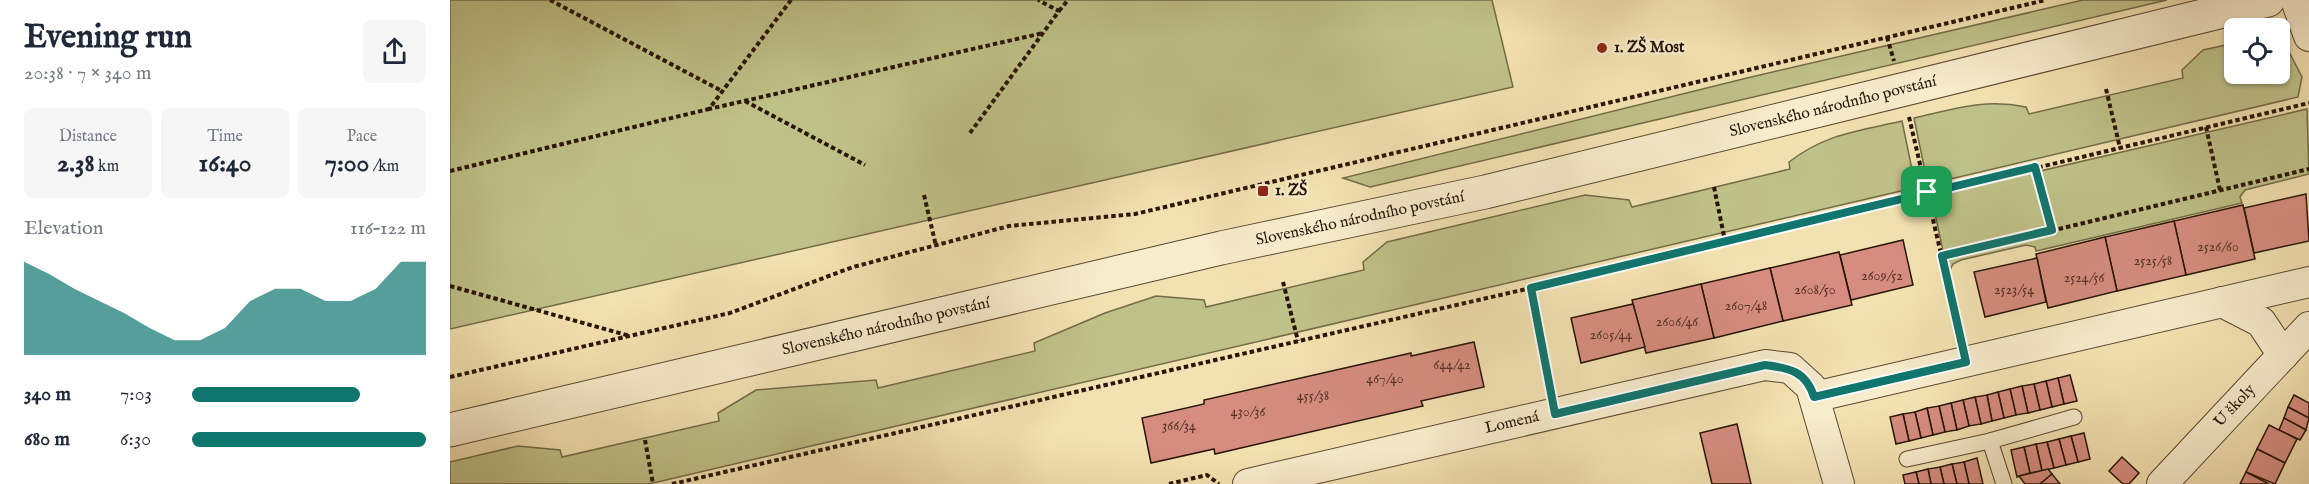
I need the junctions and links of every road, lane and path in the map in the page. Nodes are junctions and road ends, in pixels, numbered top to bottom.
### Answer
1 (550, 0) edge
2 (791, 0) edge
3 (1038, 0) edge
4 (1068, 0) edge
5 (2046, 0) edge
6 (2268, 0) edge
7 (2296, 0) edge
8 (1059, 11) junction
9 (1043, 33) junction
10 (2309, 36) edge
11 (1887, 37) junction
12 (2106, 89) dead end
13 (1903, 90) junction
14 (722, 91) junction
15 (744, 101) junction
16 (2309, 103) edge
17 (709, 109) junction
18 (2206, 127) junction
19 (970, 133) dead end
20 (2120, 148) junction
21 (865, 165) dead end
22 (2035, 167) junction
23 (2309, 169) edge
24 (450, 171) edge
25 (1714, 187) dead end
26 (2220, 190) junction
27 (1927, 192) junction
28 (924, 195) dead end
29 (2052, 230) junction
30 (1725, 241) junction
31 (936, 246) junction
32 (1942, 256) junction
33 (1283, 282) dead end
34 (2309, 282) edge
35 (450, 285) edge
36 (1531, 288) junction
37 (2222, 302) junction
38 (2309, 327) edge
39 (630, 336) junction
40 (1298, 341) junction
41 (2283, 355) junction
42 (1966, 362) junction
43 (450, 377) edge
44 (1814, 397) junction
45 (1555, 414) junction
46 (2074, 417) dead end
47 (450, 430) edge
48 (645, 440) dead end
49 (1990, 441) junction
50 (1907, 459) dead end
51 (653, 484) edge
52 (672, 484) edge
53 (1169, 484) edge
54 (1219, 484) edge
55 (1248, 484) edge
56 (1839, 484) edge
57 (2004, 484) edge
58 (2162, 484) edge

1 - 14 path
2 - 14 path
3 - 8 path
4 - 8 path
5 - 11 path
6 - 13 street, Slovenského národního povstání
7 - 10 street
8 - 9 path
9 - 15 path
9 - 19 path
11 - 13 path
11 - 31 path
12 - 20 path
13 - 27 path
13 - 47 street, Slovenského národního povstání
14 - 17 path
15 - 17 path
15 - 21 path
16 - 18 path
17 - 24 path
18 - 20 path
18 - 26 path
20 - 22 path
22 - 27 path
22 - 29 path
23 - 26 path
25 - 30 path
26 - 29 path
27 - 30 path
27 - 32 path
28 - 31 path
29 - 32 path
30 - 36 path
31 - 39 path
32 - 42 path
33 - 40 path
34 - 37 street
35 - 39 path
36 - 40 path
36 - 45 path
37 - 41 street
37 - 42 street
38 - 41 street, U školy
39 - 43 path
40 - 52 path
41 - 58 street, U školy
42 - 44 street
44 - 45 street, Lomená
44 - 56 street, Lomená
45 - 55 street, Lomená
46 - 49 lane
48 - 51 path
49 - 50 lane
49 - 57 lane
53 - 54 path

